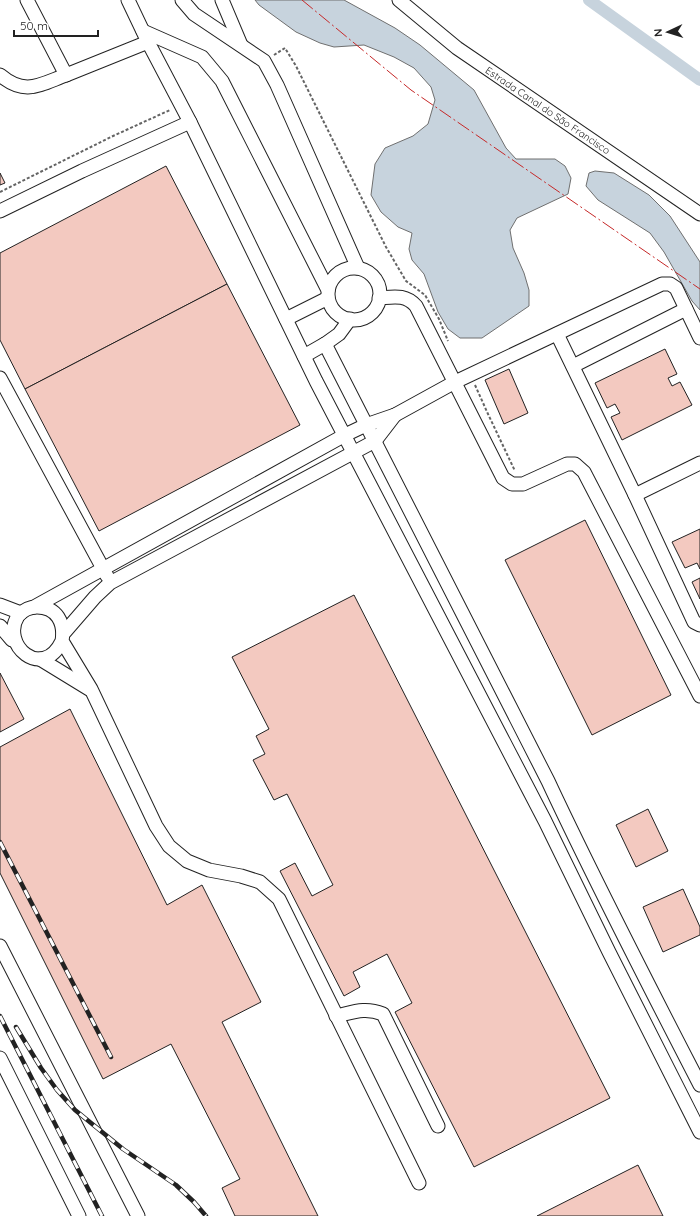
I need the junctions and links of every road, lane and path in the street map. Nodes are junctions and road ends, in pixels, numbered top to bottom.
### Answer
1 (27, 0) edge
2 (128, 0) edge
3 (182, 0) edge
4 (222, 0) edge
5 (399, 0) edge
6 (146, 36) junction
7 (241, 45) junction
8 (264, 61) junction
9 (0, 75) edge
10 (66, 75) junction
11 (181, 104) junction
12 (190, 122) junction
13 (0, 192) edge
14 (0, 211) edge
15 (700, 214) edge
16 (358, 268) junction
17 (328, 294) junction
18 (379, 298) junction
19 (686, 309) junction
20 (286, 319) junction
21 (350, 320) junction
22 (557, 334) junction
23 (700, 338) edge
24 (325, 344) junction
25 (451, 346) dead end
26 (304, 356) junction
27 (573, 366) junction
28 (470, 375) junction
29 (0, 378) edge
30 (455, 382) junction
31 (395, 415) junction
32 (366, 425) junction
33 (345, 435) junction
34 (375, 441) junction
35 (354, 453) junction
36 (700, 463) edge
37 (523, 484) junction
38 (635, 495) junction
39 (223, 503) junction
40 (230, 519) junction
41 (103, 568) junction
42 (110, 583) junction
43 (457, 603) junction
44 (0, 605) edge
45 (34, 607) junction
46 (21, 613) junction
47 (437, 613) junction
48 (700, 625) edge
49 (0, 626) edge
50 (63, 637) junction
51 (12, 640) junction
52 (40, 659) junction
53 (91, 689) junction
54 (700, 696) edge
55 (545, 776) junction
56 (526, 786) junction
57 (626, 942) junction
58 (0, 946) edge
59 (609, 952) junction
60 (336, 1016) junction
61 (0, 1058) edge
62 (700, 1085) edge
63 (696, 1116) edge
64 (438, 1126) dead end
65 (700, 1132) edge
66 (419, 1183) dead end
67 (78, 1216) edge
68 (138, 1216) edge

1 - 10 street
2 - 6 street
3 - 7 street
4 - 7 street
5 - 15 street, Estrada Canal do São Francisco
6 - 10 street
6 - 11 street
6 - 17 street
7 - 8 street
8 - 16 street
8 - 25 path
9 - 10 street
11 - 12 street
11 - 13 path
12 - 14 street
12 - 20 street
16 - 17 street
16 - 18 street
17 - 20 street
17 - 21 street
18 - 21 street
18 - 30 street
19 - 22 street
19 - 23 street
19 - 27 street
20 - 26 street
21 - 24 street
22 - 27 street
22 - 28 street
24 - 26 street
24 - 32 street
26 - 33 street
27 - 38 street
28 - 30 street
28 - 37 path
29 - 41 street
30 - 31 street
30 - 37 street
31 - 32 street
31 - 34 street
32 - 33 street
32 - 34 street
33 - 35 street
33 - 39 street
34 - 35 street
34 - 43 street
35 - 40 street
35 - 47 street
36 - 38 street
37 - 54 street
38 - 48 street
39 - 40 street
39 - 41 street
40 - 42 street
41 - 42 street
41 - 45 street
42 - 50 street
43 - 47 street
43 - 55 street
44 - 46 street
45 - 46 street
45 - 50 street
46 - 51 street
47 - 56 street
49 - 51 street
50 - 52 street
50 - 53 street
51 - 52 street
52 - 53 street
53 - 60 street
55 - 56 street
55 - 57 street
56 - 59 street
57 - 59 street
57 - 62 street
58 - 68 street
59 - 63 street
60 - 64 street
60 - 66 street
61 - 67 street
63 - 65 street

